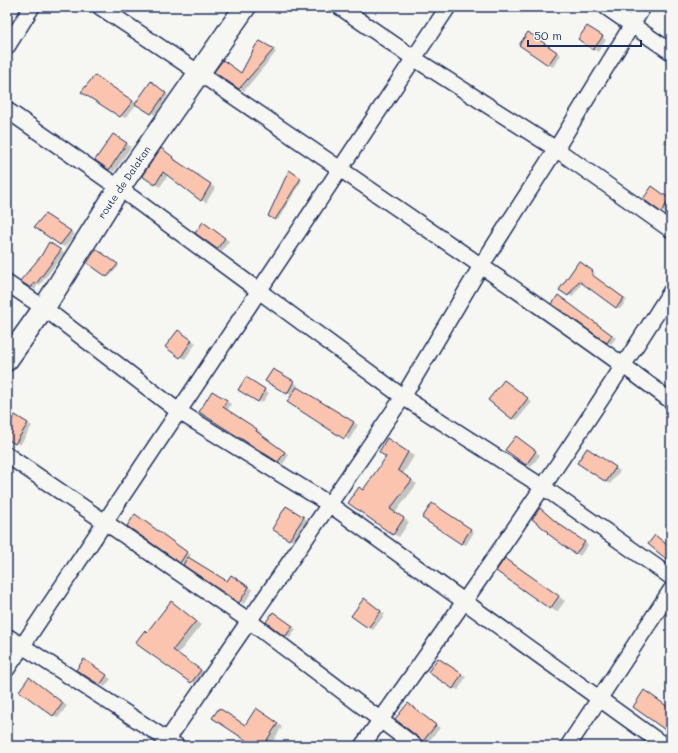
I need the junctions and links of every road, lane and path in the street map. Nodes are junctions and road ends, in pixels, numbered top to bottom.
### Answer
1 (32, 7) edge
2 (100, 7) edge
3 (245, 7) edge
4 (340, 7) edge
5 (448, 7) edge
6 (606, 7) edge
7 (643, 7) edge
8 (632, 24) junction
9 (7, 47) edge
10 (671, 52) edge
11 (415, 59) junction
12 (200, 72) junction
13 (7, 110) edge
14 (556, 150) junction
15 (341, 169) junction
16 (119, 188) junction
17 (671, 230) edge
18 (481, 266) junction
19 (7, 283) edge
20 (671, 291) edge
21 (257, 292) junction
22 (44, 308) junction
23 (7, 360) edge
24 (624, 365) junction
25 (403, 397) junction
26 (671, 401) edge
27 (178, 411) junction
28 (7, 455) edge
29 (543, 487) junction
30 (329, 504) junction
31 (105, 521) junction
32 (671, 577) edge
33 (671, 590) edge
34 (465, 602) junction
35 (248, 620) junction
36 (7, 636) edge
37 (22, 645) junction
38 (7, 670) edge
39 (600, 700) junction
40 (380, 721) junction
41 (169, 744) edge
42 (362, 746) edge
43 (415, 746) edge
44 (568, 746) edge
45 (665, 746) edge

1 - 9 street
2 - 12 street
3 - 12 street, route de Dalakan
4 - 11 street
5 - 11 street
6 - 8 street
7 - 8 street
8 - 10 street
8 - 14 street
11 - 14 street
11 - 15 street
12 - 15 street
12 - 16 street, route de Dalakan
13 - 16 street
14 - 17 street
14 - 18 street
15 - 18 street
15 - 21 street
16 - 21 street
16 - 22 street, route de Dalakan
18 - 24 street
18 - 25 street
19 - 22 street
20 - 24 street
21 - 25 street
21 - 27 street
22 - 23 street, route de Dalakan
22 - 27 street
24 - 26 street
24 - 29 street
25 - 29 street
25 - 30 street
27 - 30 street
27 - 31 street
28 - 31 street
29 - 32 street
29 - 34 street
30 - 34 street
30 - 35 street
31 - 35 street
31 - 37 street
33 - 39 street
34 - 39 street
34 - 40 street
35 - 40 street
35 - 41 street
36 - 37 street
37 - 38 street
37 - 41 street
39 - 44 street
39 - 45 street
40 - 42 street
40 - 43 street

